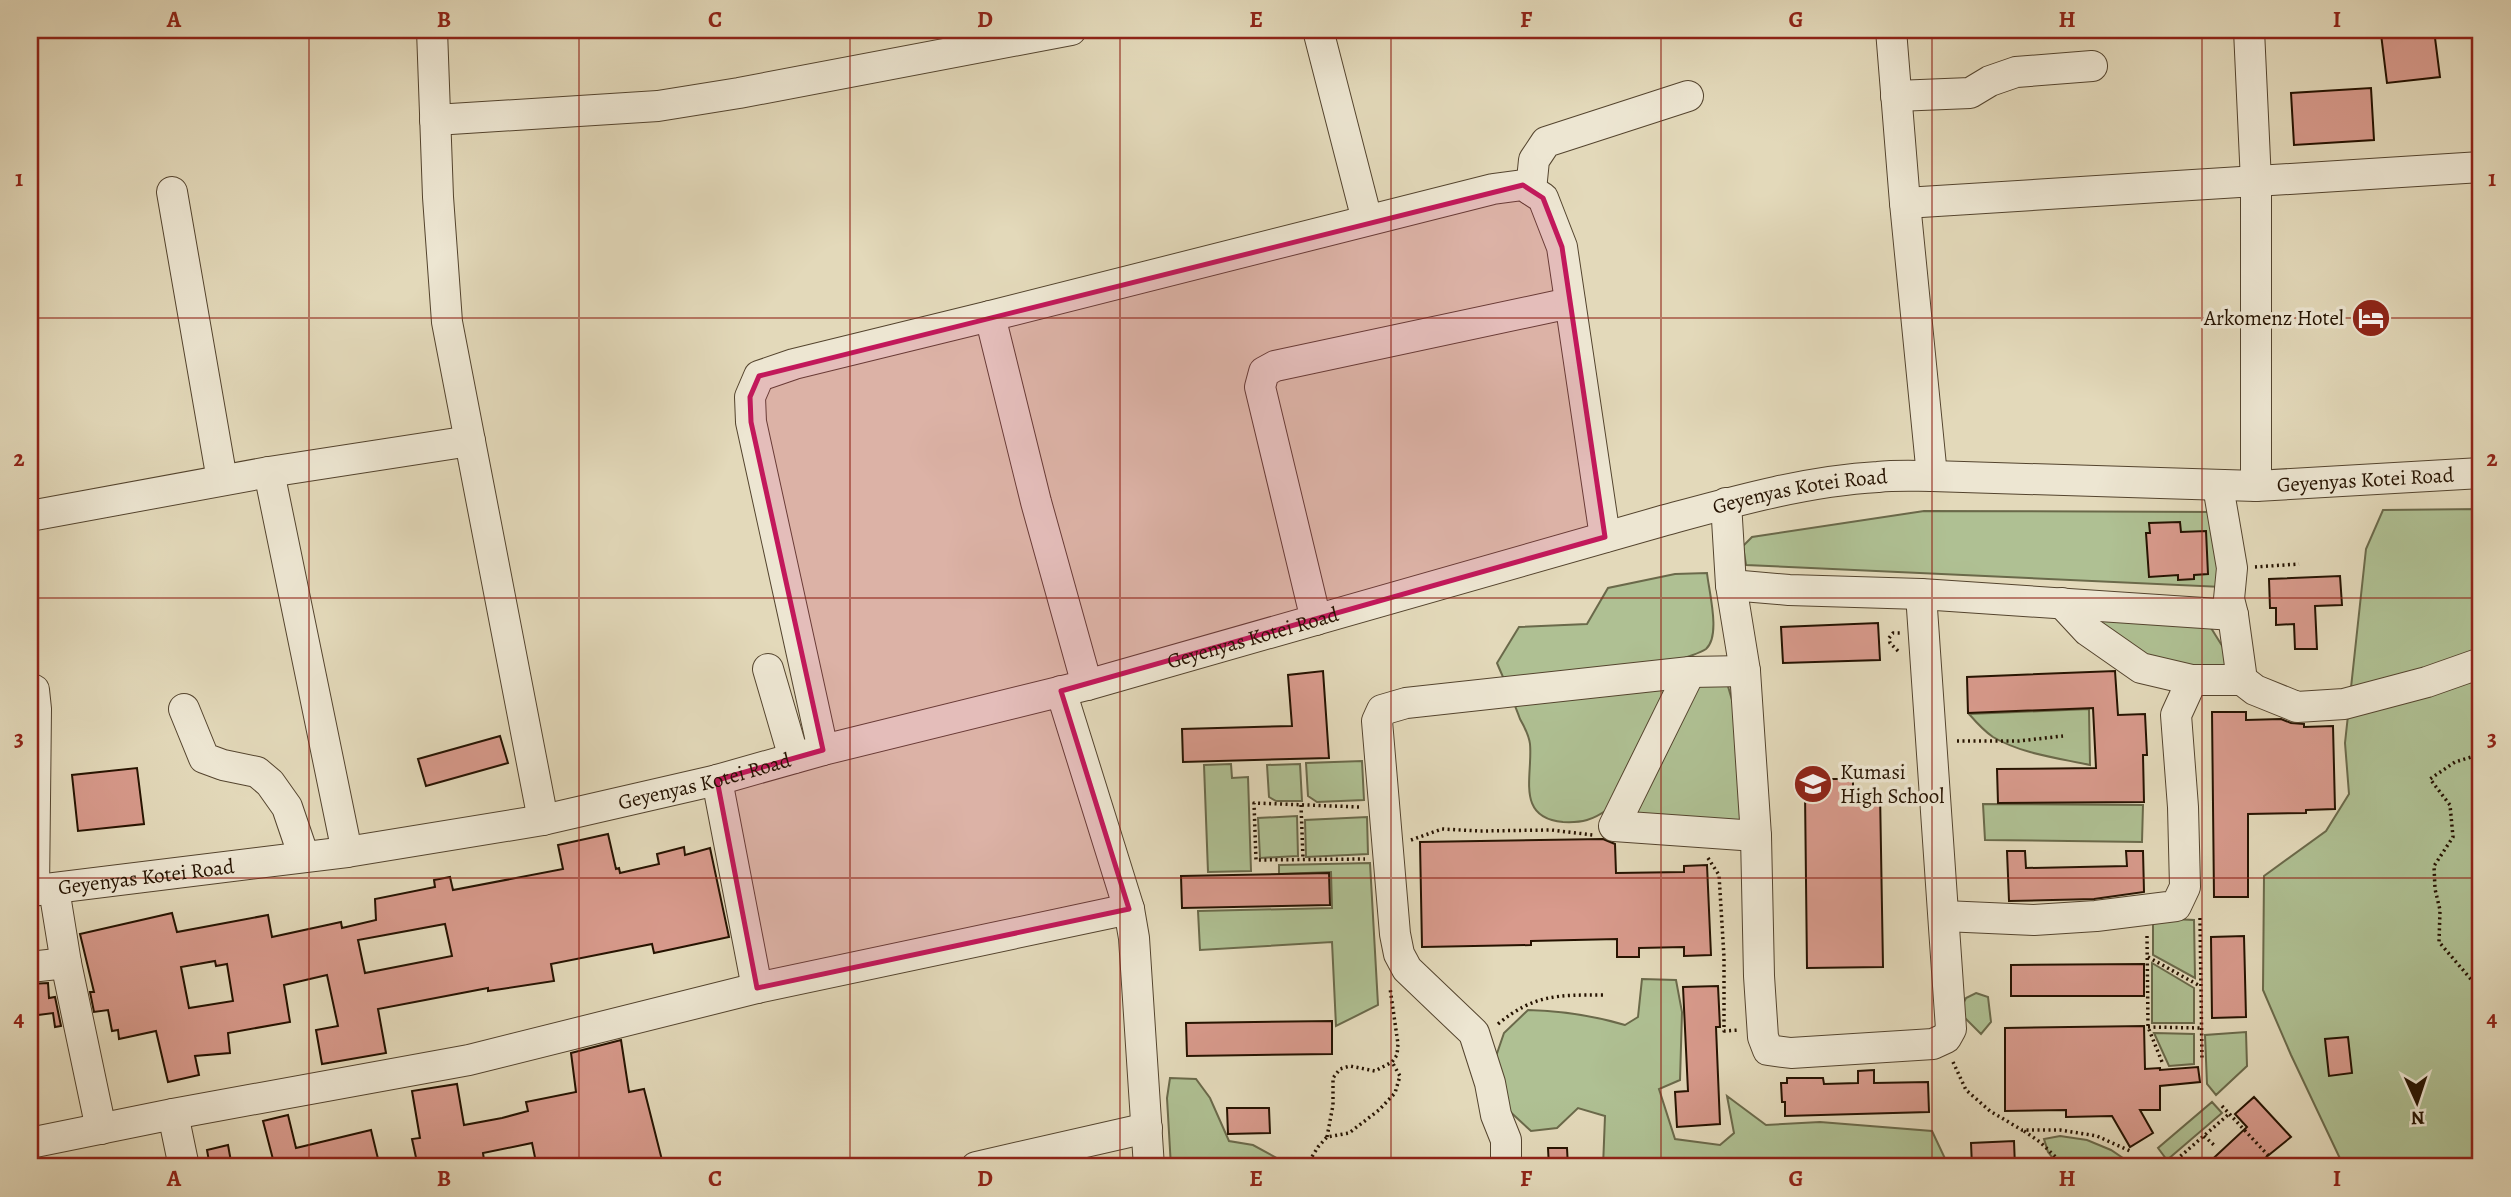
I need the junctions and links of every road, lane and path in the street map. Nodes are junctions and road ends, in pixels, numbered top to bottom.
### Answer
1 (432, 30) edge
2 (1071, 30) edge
3 (1318, 30) edge
4 (1891, 30) edge
5 (2249, 30) edge
6 (998, 37) edge
7 (2092, 66) dead end
8 (1688, 96) dead end
9 (1896, 96) junction
10 (435, 120) junction
11 (2481, 167) edge
12 (2256, 181) junction
13 (1531, 190) junction
14 (172, 192) dead end
15 (1905, 203) junction
16 (1367, 220) junction
17 (1570, 303) junction
18 (990, 316) junction
19 (470, 441) junction
20 (269, 472) junction
21 (2481, 473) edge
22 (1932, 476) junction
23 (222, 480) junction
24 (2218, 486) junction
25 (2256, 486) junction
26 (1726, 503) junction
27 (30, 516) edge
28 (1605, 537) junction
29 (2298, 564) dead end
30 (2232, 568) junction
31 (1731, 585) junction
32 (1921, 594) junction
33 (2063, 603) junction
34 (2233, 615) junction
35 (1315, 620) junction
36 (2481, 663) edge
37 (768, 668) dead end
38 (1745, 671) junction
39 (1690, 672) junction
40 (2192, 680) junction
41 (2242, 680) junction
42 (30, 688) edge
43 (1074, 688) junction
44 (184, 709) dead end
45 (2063, 736) dead end
46 (1932, 746) junction
47 (823, 750) junction
48 (2481, 754) edge
49 (794, 758) junction
50 (717, 780) junction
51 (1301, 805) junction
52 (1385, 808) junction
53 (543, 820) junction
54 (1599, 835) dead end
55 (1756, 836) junction
56 (347, 852) junction
57 (1701, 854) dead end
58 (304, 857) junction
59 (1303, 859) junction
60 (1389, 859) junction
61 (2185, 887) junction
62 (39, 890) edge
63 (1129, 909) junction
64 (2147, 909) junction
65 (1944, 916) junction
66 (2148, 957) junction
67 (66, 963) junction
68 (30, 967) edge
69 (1389, 982) dead end
70 (2200, 986) junction
71 (757, 988) junction
72 (2481, 991) edge
73 (1603, 995) dead end
74 (1513, 1012) dead end
75 (2148, 1027) junction
76 (1763, 1028) junction
77 (2200, 1028) junction
78 (1946, 1038) junction
79 (2202, 1061) dead end
80 (1392, 1062) junction
81 (2162, 1062) dead end
82 (2222, 1106) dead end
83 (173, 1114) junction
84 (2229, 1114) junction
85 (1147, 1128) junction
86 (101, 1129) junction
87 (2022, 1130) junction
88 (2204, 1136) junction
89 (1327, 1137) junction
90 (30, 1143) edge
91 (2215, 1146) dead end
92 (2130, 1151) dead end
93 (184, 1167) edge
94 (976, 1167) edge
95 (1149, 1167) edge
96 (1310, 1167) edge
97 (1506, 1167) edge
98 (2066, 1167) edge
99 (2168, 1167) edge
100 (2279, 1167) edge

1 - 10 street
2 - 6 street
3 - 16 street
4 - 9 street
5 - 12 street
6 - 10 street
7 - 9 street
8 - 13 street
9 - 15 street
10 - 19 street
11 - 12 street
12 - 15 street
12 - 25 street
13 - 16 street
13 - 17 street
14 - 23 street
15 - 22 street
16 - 18 street
17 - 28 street
17 - 35 street
18 - 43 street
18 - 47 street
19 - 20 street
19 - 53 street
20 - 23 street
20 - 56 street
21 - 25 street, Geyenyas Kotei Road
22 - 24 street, Geyenyas Kotei Road
22 - 26 street, Geyenyas Kotei Road
23 - 27 street
24 - 25 street, Geyenyas Kotei Road
24 - 30 street
26 - 28 street, Geyenyas Kotei Road
26 - 31 street
28 - 35 street, Geyenyas Kotei Road
29 - 30 path
30 - 34 street
31 - 32 street
31 - 38 street
32 - 33 street
32 - 46 street
33 - 34 street
33 - 40 street
34 - 41 street
35 - 43 street, Geyenyas Kotei Road
36 - 41 street
37 - 49 street
38 - 39 street
38 - 55 street
39 - 52 street
39 - 55 street
40 - 41 street
40 - 61 street
42 - 62 street
43 - 47 street, Geyenyas Kotei Road
43 - 63 street
44 - 58 street
45 - 46 path
46 - 65 street
47 - 49 street, Geyenyas Kotei Road
48 - 72 path
49 - 50 street, Geyenyas Kotei Road
50 - 53 street, Geyenyas Kotei Road
50 - 71 street
51 - 52 path
51 - 59 path
51 - 59 path
52 - 60 street
53 - 56 street, Geyenyas Kotei Road
54 - 60 path
55 - 76 street
56 - 58 street, Geyenyas Kotei Road
57 - 76 path
58 - 62 street, Geyenyas Kotei Road
59 - 60 path
60 - 97 street
61 - 64 street
61 - 70 path
62 - 67 street
63 - 71 street
63 - 85 street
64 - 65 street
64 - 66 path
65 - 78 street
66 - 70 path
66 - 75 path
67 - 68 street
67 - 86 street
69 - 80 path
70 - 77 path
71 - 83 street
73 - 74 path
75 - 77 path
75 - 81 path
76 - 78 street
77 - 79 path
78 - 87 path
80 - 89 path
80 - 89 path
82 - 84 path
83 - 86 street
83 - 93 street
84 - 88 path
84 - 100 path
85 - 94 street
85 - 95 street
86 - 90 street
87 - 92 path
87 - 98 path
88 - 91 path
88 - 99 path
89 - 96 path

